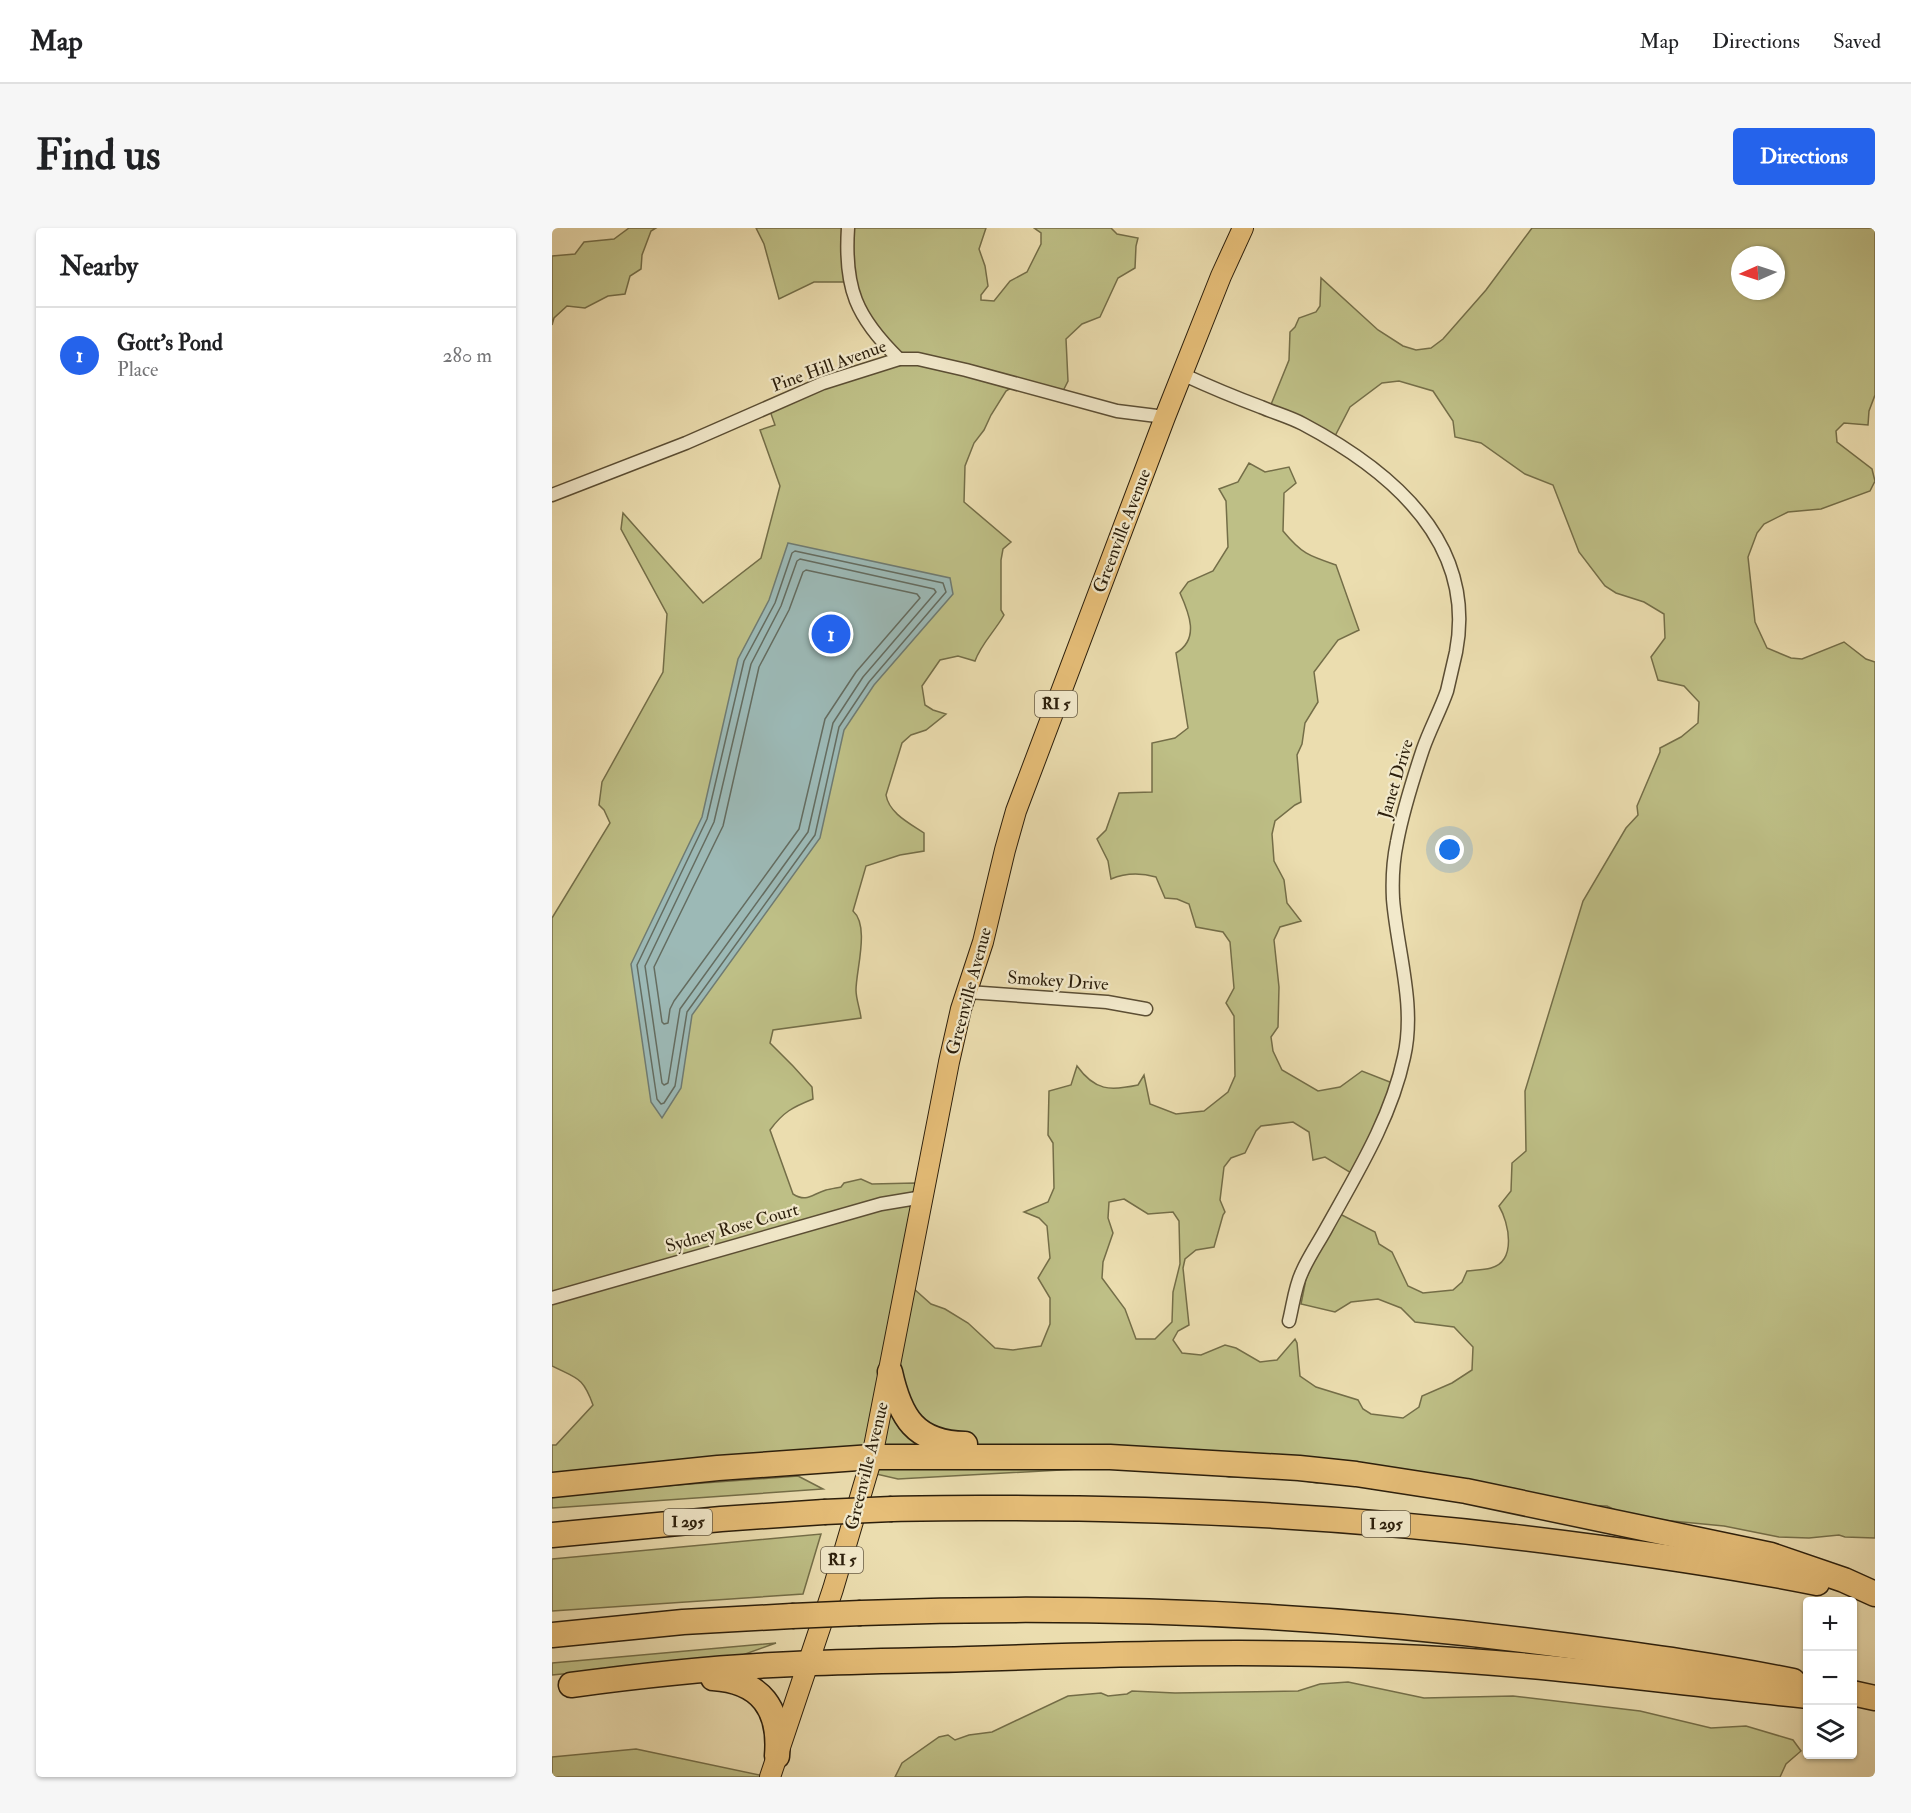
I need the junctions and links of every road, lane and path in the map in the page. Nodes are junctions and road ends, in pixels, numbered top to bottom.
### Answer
1 (848, 228) edge
2 (1243, 228) edge
3 (899, 359) junction
4 (1182, 374) junction
5 (1165, 417) junction
6 (552, 495) edge
7 (968, 992) junction
8 (1146, 1009) dead end
9 (923, 1197) junction
10 (552, 1298) edge
11 (1289, 1321) dead end
12 (890, 1372) junction
13 (1046, 1456) junction
14 (872, 1457) junction
15 (552, 1485) edge
16 (552, 1535) edge
17 (1875, 1594) edge
18 (552, 1635) edge
19 (808, 1663) junction
20 (1803, 1683) edge
21 (561, 1686) edge
22 (1857, 1694) edge
23 (1803, 1695) edge
24 (1875, 1698) edge
25 (1857, 1701) edge
26 (1875, 1703) edge
27 (774, 1766) edge

1 - 3 street
2 - 4 main road, Greenville Avenue / RI 5
3 - 5 street, Pine Hill Avenue
3 - 6 street, Pine Hill Avenue
4 - 5 main road, Greenville Avenue / RI 5
4 - 11 street, Janet Drive
5 - 7 main road, Greenville Avenue / RI 5
7 - 8 street, Smokey Drive
7 - 9 main road, Greenville Avenue / RI 5
9 - 10 street, Sydney Rose Court
9 - 12 main road, Greenville Avenue / RI 5
12 - 13 highway
12 - 14 main road, Greenville Avenue / RI 5
13 - 14 highway
13 - 17 highway
14 - 15 highway
14 - 19 main road, Greenville Avenue / RI 5
16 - 17 highway, I 295, bridge
18 - 20 highway, bridge
19 - 21 highway
19 - 23 highway
19 - 27 main road, Greenville Avenue / RI 5
21 - 27 highway
22 - 24 highway
25 - 26 highway

